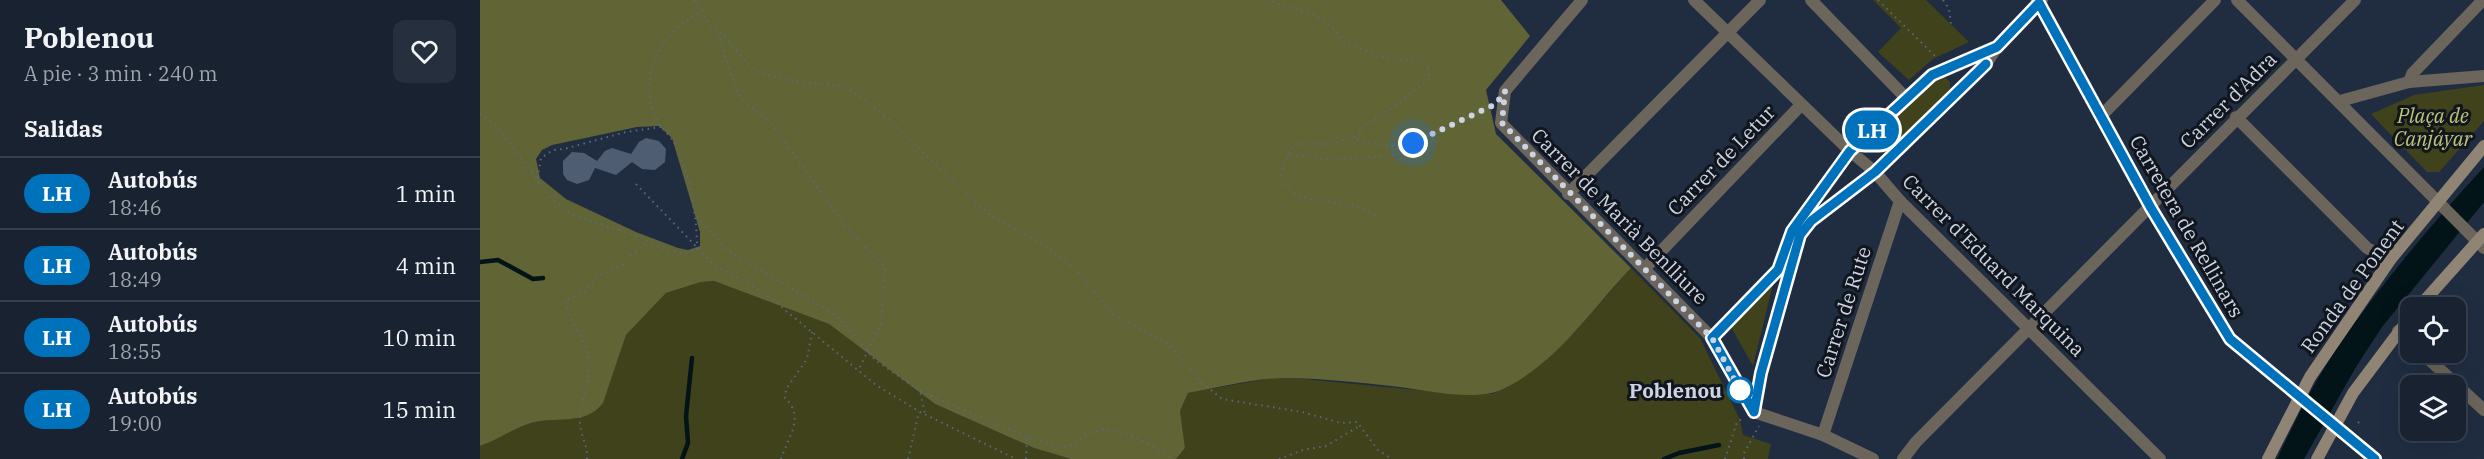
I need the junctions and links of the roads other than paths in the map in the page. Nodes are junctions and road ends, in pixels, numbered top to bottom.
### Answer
1 (1582, 0) edge
2 (1694, 0) edge
3 (1760, 0) edge
4 (1811, 0) edge
5 (2215, 0) edge
6 (2237, 0) edge
7 (2355, 0) edge
8 (2483, 0) edge
9 (2040, 1) edge
10 (1728, 31) junction
11 (1997, 47) junction
12 (2297, 59) junction
13 (1941, 65) junction
14 (2484, 76) edge
15 (2409, 82) junction
16 (1955, 92) junction
17 (1906, 98) junction
18 (2340, 101) junction
19 (1801, 105) junction
20 (2102, 115) junction
21 (2236, 117) junction
22 (2484, 146) edge
23 (1850, 151) junction
24 (1875, 172) junction
25 (1568, 194) junction
26 (1900, 201) junction
27 (2439, 203) junction
28 (2151, 208) junction
29 (2482, 241) edge
30 (2390, 260) junction
31 (1645, 268) junction
32 (2429, 297) edge
33 (2029, 328) junction
34 (2400, 329) edge
35 (2398, 331) joint
36 (1712, 338) junction
37 (2433, 363) edge
38 (2484, 410) edge
39 (1758, 414) junction
40 (1823, 435) junction
41 (1874, 459) edge
42 (1904, 459) edge
43 (2160, 459) edge
44 (2268, 459) edge
45 (2317, 459) edge
46 (2375, 459) edge

1 - 25 street, Carrer de Marià Benlliure
2 - 10 street, Carrer d'Eduard Marquina
3 - 10 street
4 - 17 street
5 - 20 street
6 - 12 street
7 - 12 street, Carrer d'Adra
8 - 15 street
9 - 11 street
9 - 20 main road, Carretera de Rellinars
10 - 19 street, Carrer d'Eduard Marquina
10 - 25 street
11 - 13 street
11 - 16 street
12 - 18 street
12 - 21 street, Carrer d'Adra
13 - 16 street
13 - 17 street
14 - 15 street
15 - 18 street
16 - 24 street
17 - 23 street
18 - 27 street
19 - 23 street, Carrer d'Eduard Marquina
19 - 31 street, Carrer de Letur
20 - 28 main road, Carretera de Rellinars
21 - 28 street, Carrer d'Adra
21 - 30 street
22 - 27 main road, Ronda de Ponent
23 - 24 street, Carrer d'Eduard Marquina
23 - 36 street
24 - 26 street, Carrer d'Eduard Marquina
24 - 39 street
25 - 31 street, Carrer de Marià Benlliure
26 - 33 street, Carrer d'Eduard Marquina
26 - 40 street, Carrer de Rute
27 - 29 street
27 - 30 main road, Ronda de Ponent
28 - 33 street, Carrer d'Adra
28 - 46 main road, Carretera de Rellinars
29 - 32 main road
30 - 44 main road, Ronda de Ponent
31 - 36 street, Carrer de Marià Benlliure
33 - 42 street, Carrer d'Adra
33 - 43 street, Carrer d'Eduard Marquina
34 - 35 main road
35 - 45 main road
36 - 39 street, Carrer de Marià Benlliure
37 - 38 street
39 - 40 street
40 - 41 street

